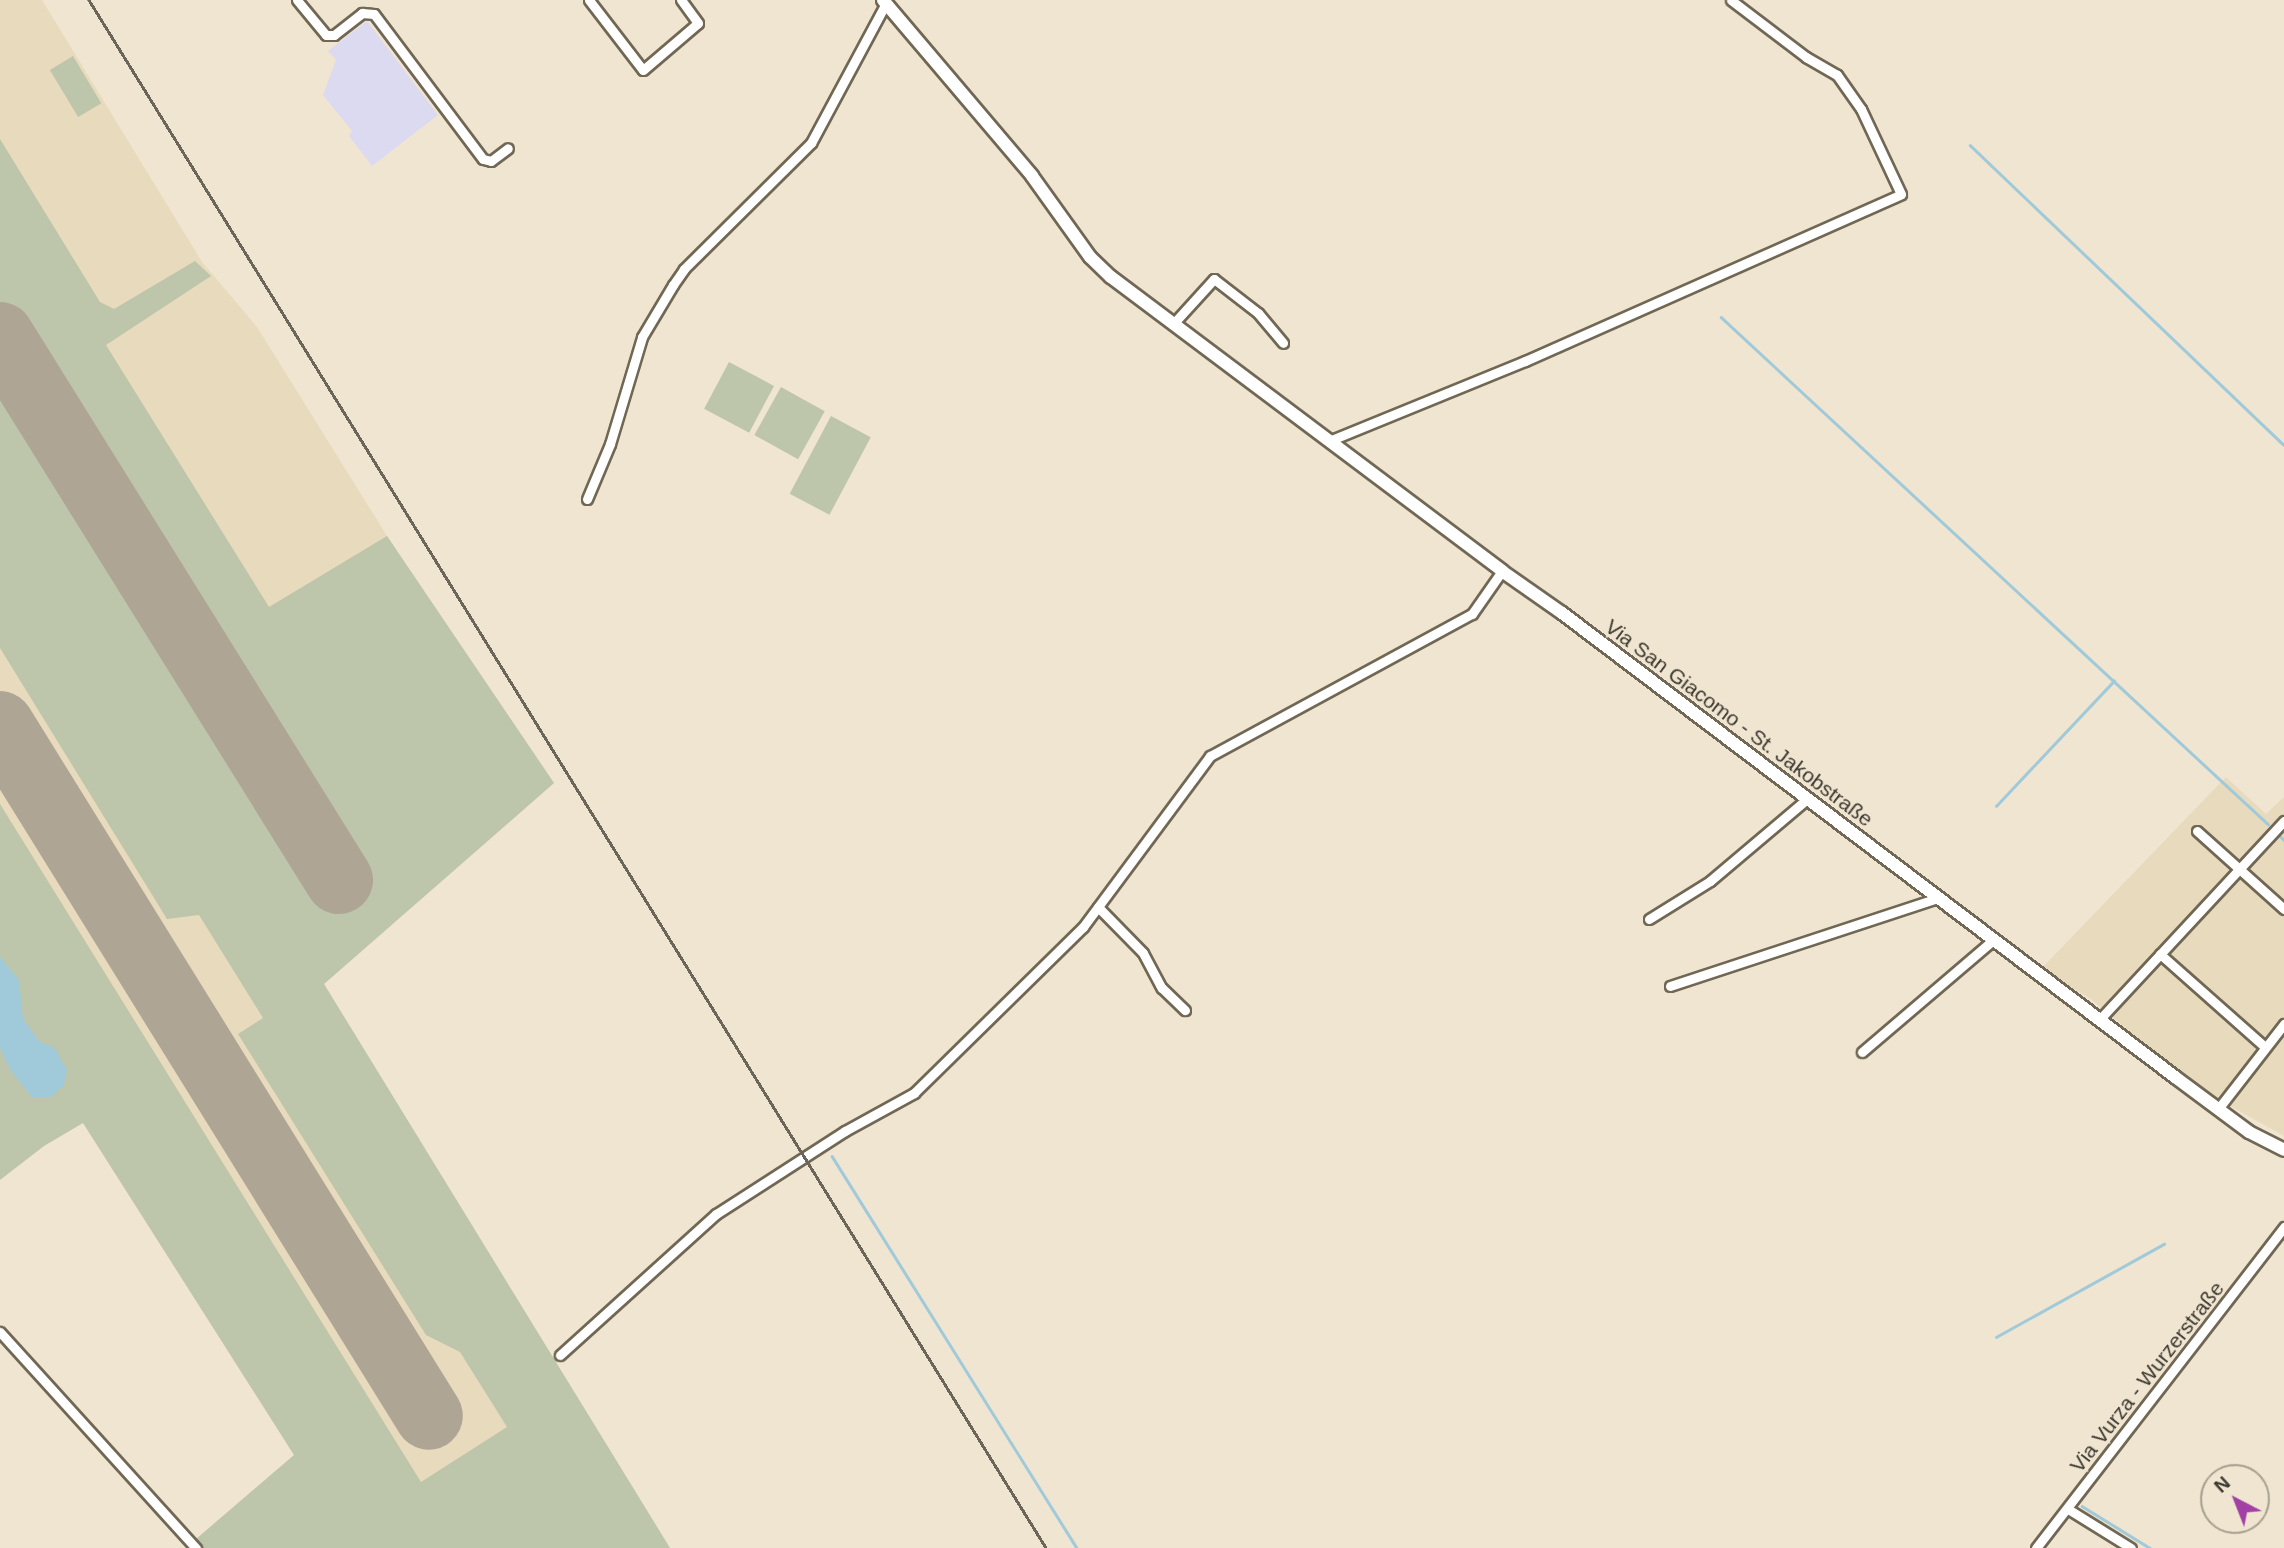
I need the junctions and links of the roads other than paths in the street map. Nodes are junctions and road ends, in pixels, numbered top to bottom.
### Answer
1 (297, 0) edge
2 (589, 0) edge
3 (681, 0) edge
4 (1731, 0) edge
5 (885, 1) edge
6 (508, 148) dead end
7 (1173, 324) junction
8 (1283, 343) dead end
9 (1329, 441) junction
10 (587, 499) dead end
11 (1502, 571) junction
12 (1807, 799) junction
13 (2284, 821) edge
14 (2197, 831) dead end
15 (2239, 867) junction
16 (1937, 898) junction
17 (1098, 907) junction
18 (2284, 909) edge
19 (1649, 919) dead end
20 (1992, 941) junction
21 (2160, 954) junction
22 (1670, 986) dead end
23 (1185, 1010) dead end
24 (2099, 1020) junction
25 (2284, 1024) edge
26 (2265, 1046) junction
27 (1862, 1052) dead end
28 (2218, 1110) junction
29 (2284, 1150) edge
30 (2284, 1227) edge
31 (0, 1332) edge
32 (560, 1355) dead end
33 (2068, 1509) junction
34 (196, 1548) edge
35 (2036, 1548) edge
36 (2131, 1548) edge

1 - 6 street
2 - 3 street
4 - 9 street
5 - 7 street, Via San Giacomo - St. Jakobstraße
5 - 10 street, Via San Giacomo - St. Jakobstraße
7 - 8 street
7 - 9 street, Via San Giacomo - St. Jakobstraße
9 - 11 street, Via San Giacomo - St. Jakobstraße
11 - 12 street, Via San Giacomo - St. Jakobstraße
11 - 17 street
12 - 16 street, Via San Giacomo - St. Jakobstraße
12 - 19 street
13 - 15 street
14 - 15 street
15 - 18 street
15 - 21 street
16 - 20 street, Via San Giacomo - St. Jakobstraße
16 - 22 street
17 - 23 street
17 - 32 street
20 - 24 street, Via San Giacomo - St. Jakobstraße
20 - 27 street
21 - 24 street
21 - 26 street
24 - 28 street, Via San Giacomo - St. Jakobstraße
25 - 26 street
26 - 28 street
28 - 29 street, Via San Giacomo - St. Jakobstraße
30 - 33 street, Via Vurza - Wurzerstraße
31 - 34 street
33 - 35 street, Via Vurza - Wurzerstraße
33 - 36 street

